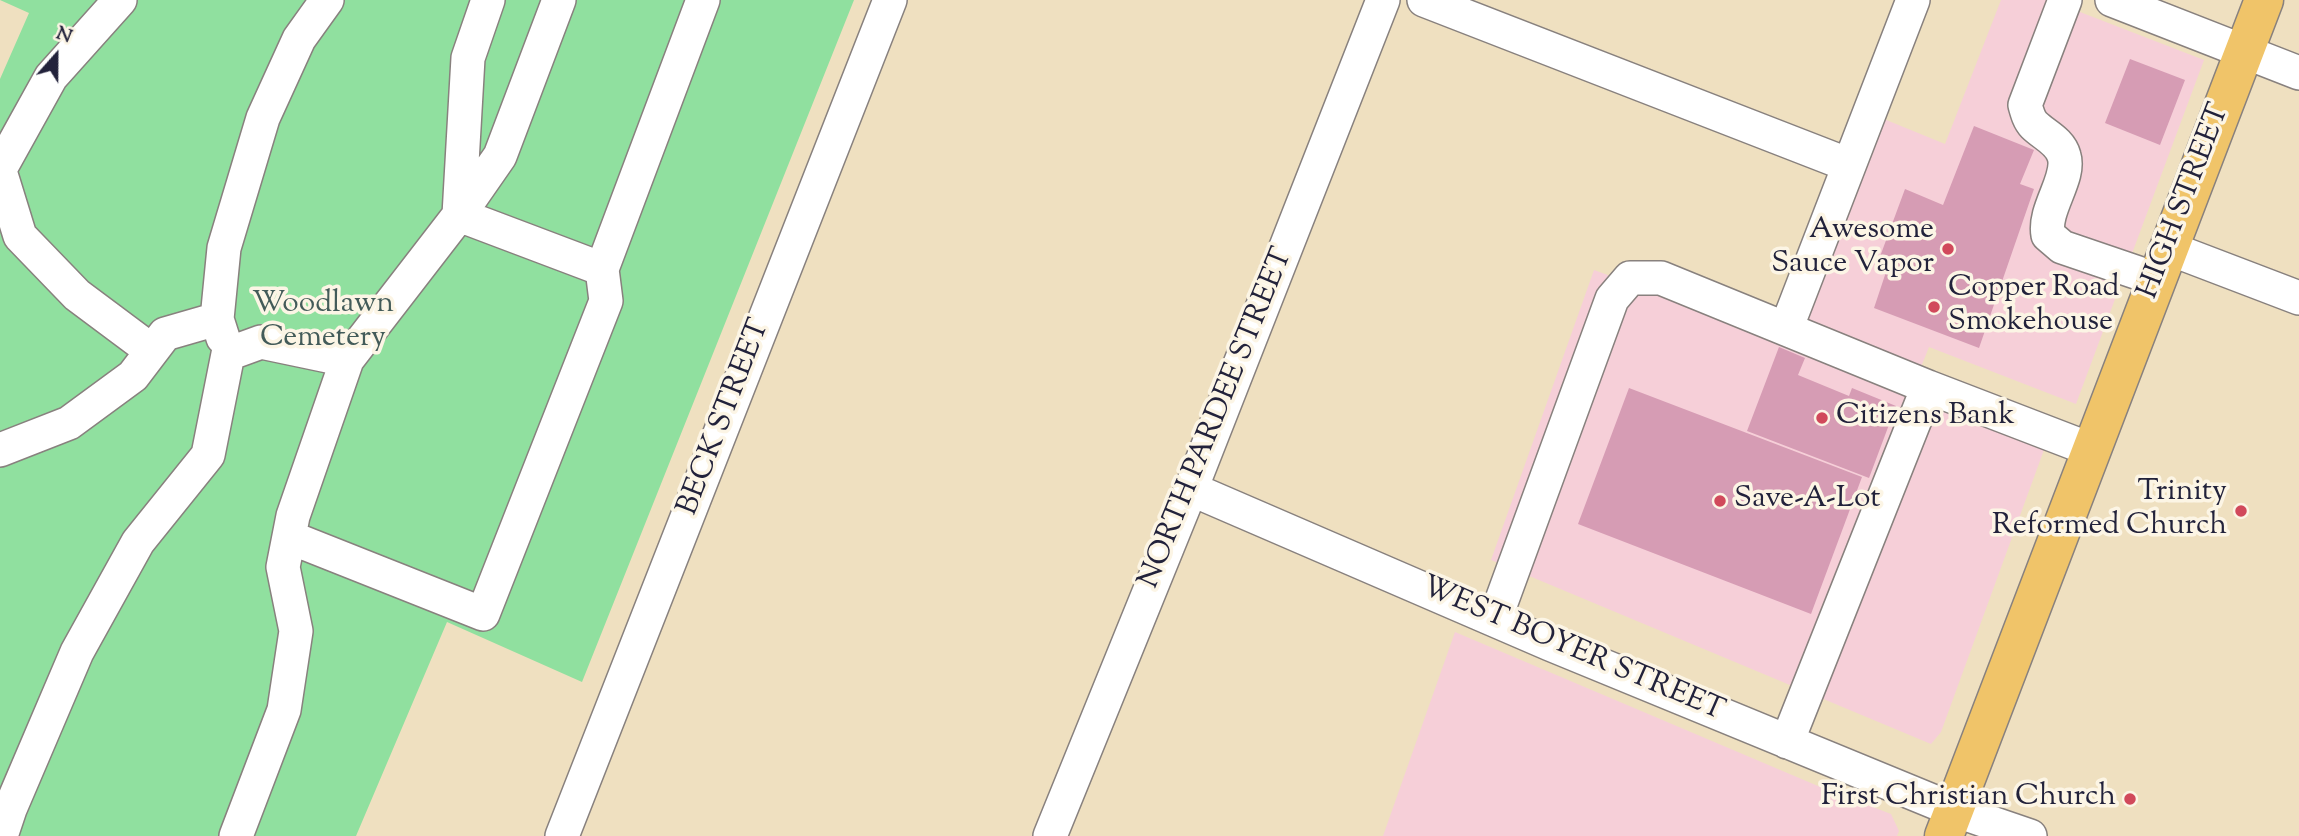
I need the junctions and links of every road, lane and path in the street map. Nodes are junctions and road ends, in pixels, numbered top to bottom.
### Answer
1 (121, 0) edge
2 (327, 0) edge
3 (488, 0) edge
4 (559, 0) edge
5 (703, 0) edge
6 (890, 0) edge
7 (1384, 0) edge
8 (1424, 0) edge
9 (1913, 0) edge
10 (2065, 0) edge
11 (2112, 0) edge
12 (2264, 0) edge
13 (2245, 51) junction
14 (2299, 73) edge
15 (1849, 165) junction
16 (0, 170) edge
17 (459, 215) junction
18 (2162, 264) junction
19 (601, 270) junction
20 (2299, 298) edge
21 (217, 319) junction
22 (1786, 329) junction
23 (152, 351) junction
24 (228, 354) junction
25 (347, 360) junction
26 (1928, 387) junction
27 (0, 450) edge
28 (2092, 450) junction
29 (1191, 489) junction
30 (289, 537) junction
31 (1495, 619) junction
32 (1787, 742) junction
33 (1949, 823) edge
34 (1, 836) edge
35 (236, 836) edge
36 (562, 836) edge
37 (1050, 836) edge
38 (2030, 836) edge

1 - 16 street
2 - 21 street
3 - 17 street
4 - 17 street
5 - 19 street
6 - 36 street, BECK STREET
7 - 29 street, NORTH PARDEE STREET
8 - 15 street
9 - 15 street
10 - 18 street
11 - 13 street
12 - 13 main road, HIGH STREET
13 - 14 street
13 - 18 main road, HIGH STREET
15 - 22 street
16 - 23 street
17 - 19 street
17 - 25 street
18 - 20 street
18 - 28 main road, HIGH STREET
19 - 30 street
21 - 23 street
21 - 24 street
22 - 26 street
22 - 31 street
23 - 27 street
24 - 25 street
24 - 34 street
25 - 30 street
26 - 28 street
26 - 32 street
28 - 33 main road, HIGH STREET
29 - 31 street, WEST BOYER STREET
29 - 37 street, NORTH PARDEE STREET
30 - 35 street
31 - 32 street, WEST BOYER STREET
32 - 33 street, WEST BOYER STREET
33 - 38 street, WEST BOYER STREET

